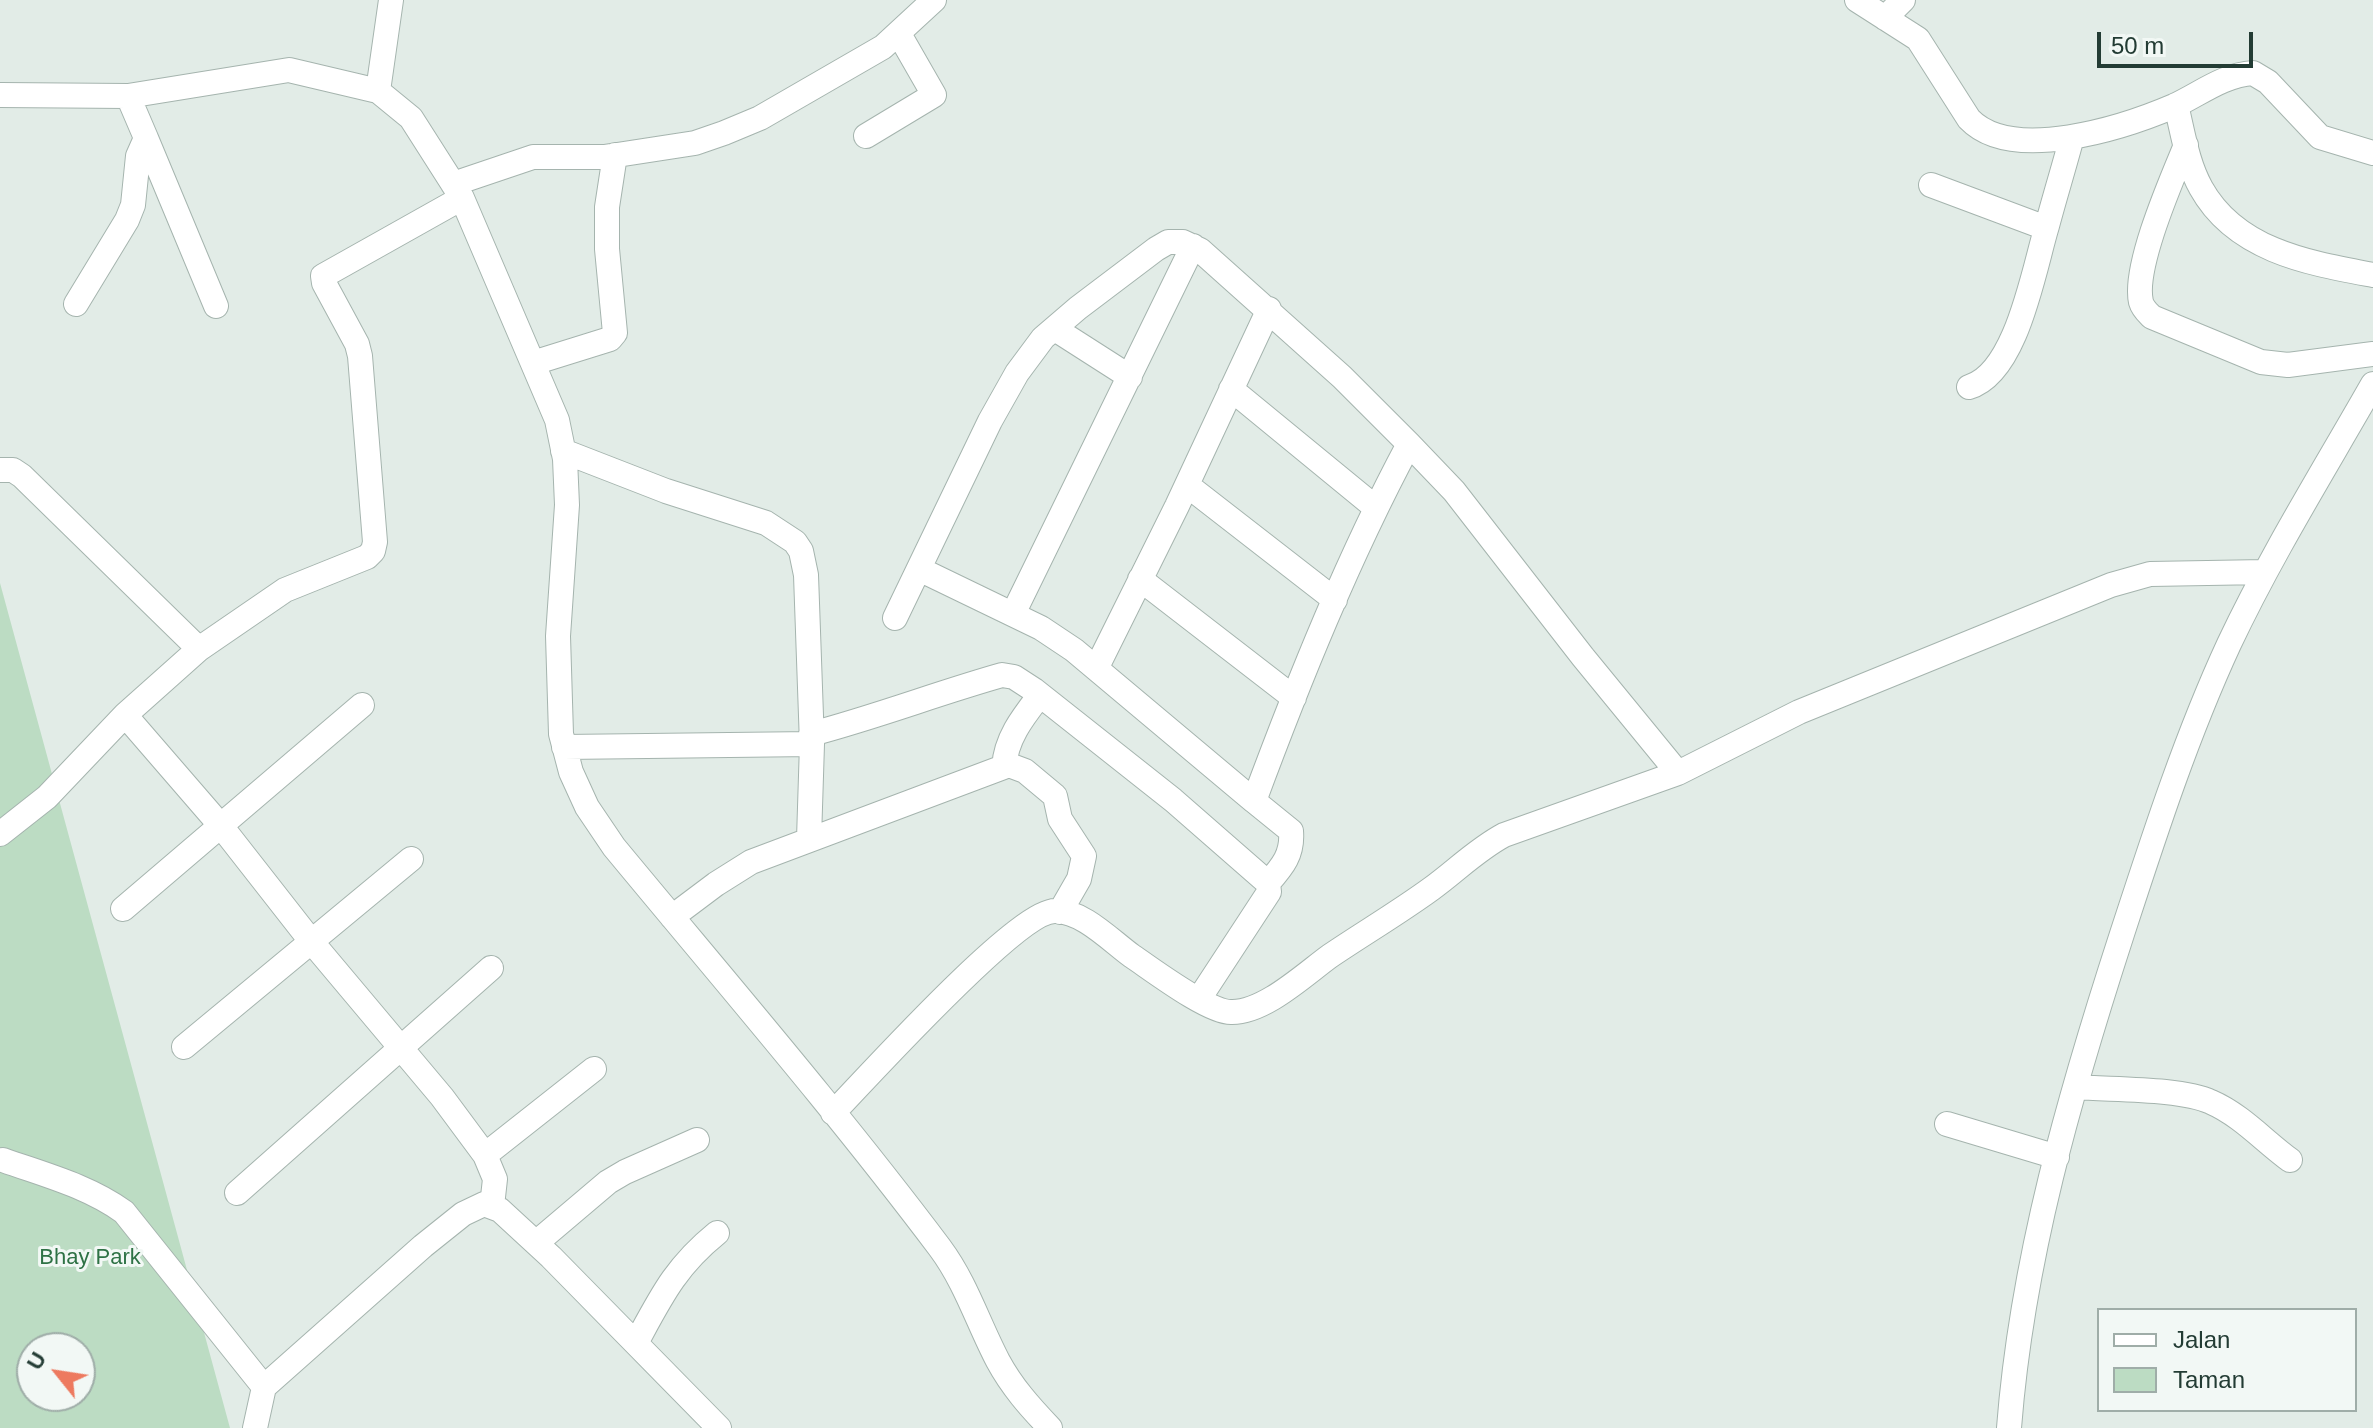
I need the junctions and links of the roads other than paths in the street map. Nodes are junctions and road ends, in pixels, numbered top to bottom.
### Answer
1 (391, 0) edge
2 (934, 0) edge
3 (1857, 0) edge
4 (1903, 0) edge
5 (1885, 18) junction
6 (899, 34) junction
7 (378, 91) junction
8 (0, 95) edge
9 (128, 96) junction
10 (2176, 105) junction
11 (866, 136) dead end
12 (2072, 137) junction
13 (146, 138) junction
14 (2186, 145) junction
15 (2373, 153) edge
16 (615, 155) junction
17 (1931, 185) dead end
18 (457, 191) junction
19 (2046, 228) junction
20 (1193, 246) junction
21 (2373, 275) edge
22 (76, 304) dead end
23 (216, 306) dead end
24 (1269, 309) junction
25 (1055, 329) junction
26 (2373, 354) edge
27 (533, 363) junction
28 (1130, 377) junction
29 (2373, 384) edge
30 (1969, 387) dead end
31 (1231, 389) junction
32 (1409, 444) junction
33 (563, 451) junction
34 (0, 470) edge
35 (1187, 485) junction
36 (1376, 508) junction
37 (919, 569) junction
38 (2265, 572) junction
39 (1140, 579) junction
40 (1335, 600) junction
41 (1013, 614) junction
42 (895, 618) dead end
43 (199, 649) junction
44 (1097, 667) junction
45 (1040, 695) junction
46 (1294, 698) junction
47 (362, 705) dead end
48 (125, 715) junction
49 (812, 739) junction
50 (564, 747) junction
51 (1004, 767) junction
52 (1678, 773) junction
53 (1254, 801) junction
54 (221, 826) junction
55 (0, 834) edge
56 (809, 839) junction
57 (411, 859) dead end
58 (1268, 883) junction
59 (123, 909) dead end
60 (1060, 912) junction
61 (672, 917) junction
62 (311, 941) junction
63 (491, 968) dead end
64 (1199, 999) junction
65 (184, 1047) dead end
66 (402, 1049) junction
67 (594, 1069) dead end
68 (2076, 1087) junction
69 (833, 1113) junction
70 (1947, 1124) dead end
71 (697, 1140) dead end
72 (485, 1155) junction
73 (2057, 1157) junction
74 (3, 1160) dead end
75 (2290, 1160) dead end
76 (237, 1193) dead end
77 (492, 1206) junction
78 (717, 1233) dead end
79 (536, 1243) junction
80 (636, 1343) junction
81 (264, 1387) junction
82 (255, 1428) edge
83 (719, 1428) edge
84 (1050, 1428) edge
85 (2009, 1428) edge

1 - 7 street
2 - 6 street
3 - 5 street
4 - 5 street
5 - 12 street
6 - 11 street
6 - 16 street
7 - 9 street
7 - 18 street
8 - 9 street
9 - 13 street
10 - 12 street
10 - 14 street
10 - 15 street
12 - 19 street
13 - 22 street
13 - 23 street
14 - 21 street
14 - 26 street
16 - 18 street
16 - 27 street
17 - 19 street
18 - 27 street
18 - 43 street
19 - 30 street
20 - 24 street
20 - 25 street
20 - 28 street
24 - 31 street
24 - 32 street
25 - 28 street
25 - 37 street
27 - 33 street
28 - 41 street
29 - 38 street
31 - 35 street
31 - 36 street
32 - 36 street
32 - 52 street
33 - 49 street
33 - 50 street
34 - 43 street
35 - 39 street
35 - 40 street
36 - 40 street
37 - 41 street
37 - 42 street
38 - 52 street
38 - 68 street
39 - 44 street
39 - 46 street
40 - 46 street
41 - 44 street
43 - 48 street
44 - 53 street
45 - 49 street
45 - 51 street
45 - 58 street
46 - 53 street
47 - 54 street
48 - 54 street
48 - 55 street
49 - 50 street
49 - 56 street
50 - 61 street
51 - 56 street
51 - 60 street
52 - 64 street
53 - 58 street
54 - 59 street
54 - 62 street
56 - 61 street
57 - 62 street
58 - 64 street
60 - 64 street
60 - 69 street
61 - 69 street
62 - 65 street
62 - 66 street
63 - 66 street
66 - 72 street
66 - 76 street
67 - 72 street
68 - 73 street
68 - 75 street
69 - 84 street
70 - 73 street
71 - 79 street
72 - 77 street
73 - 85 street
74 - 81 street
77 - 79 street
77 - 81 street
78 - 80 street
79 - 80 street
80 - 83 street
81 - 82 street

